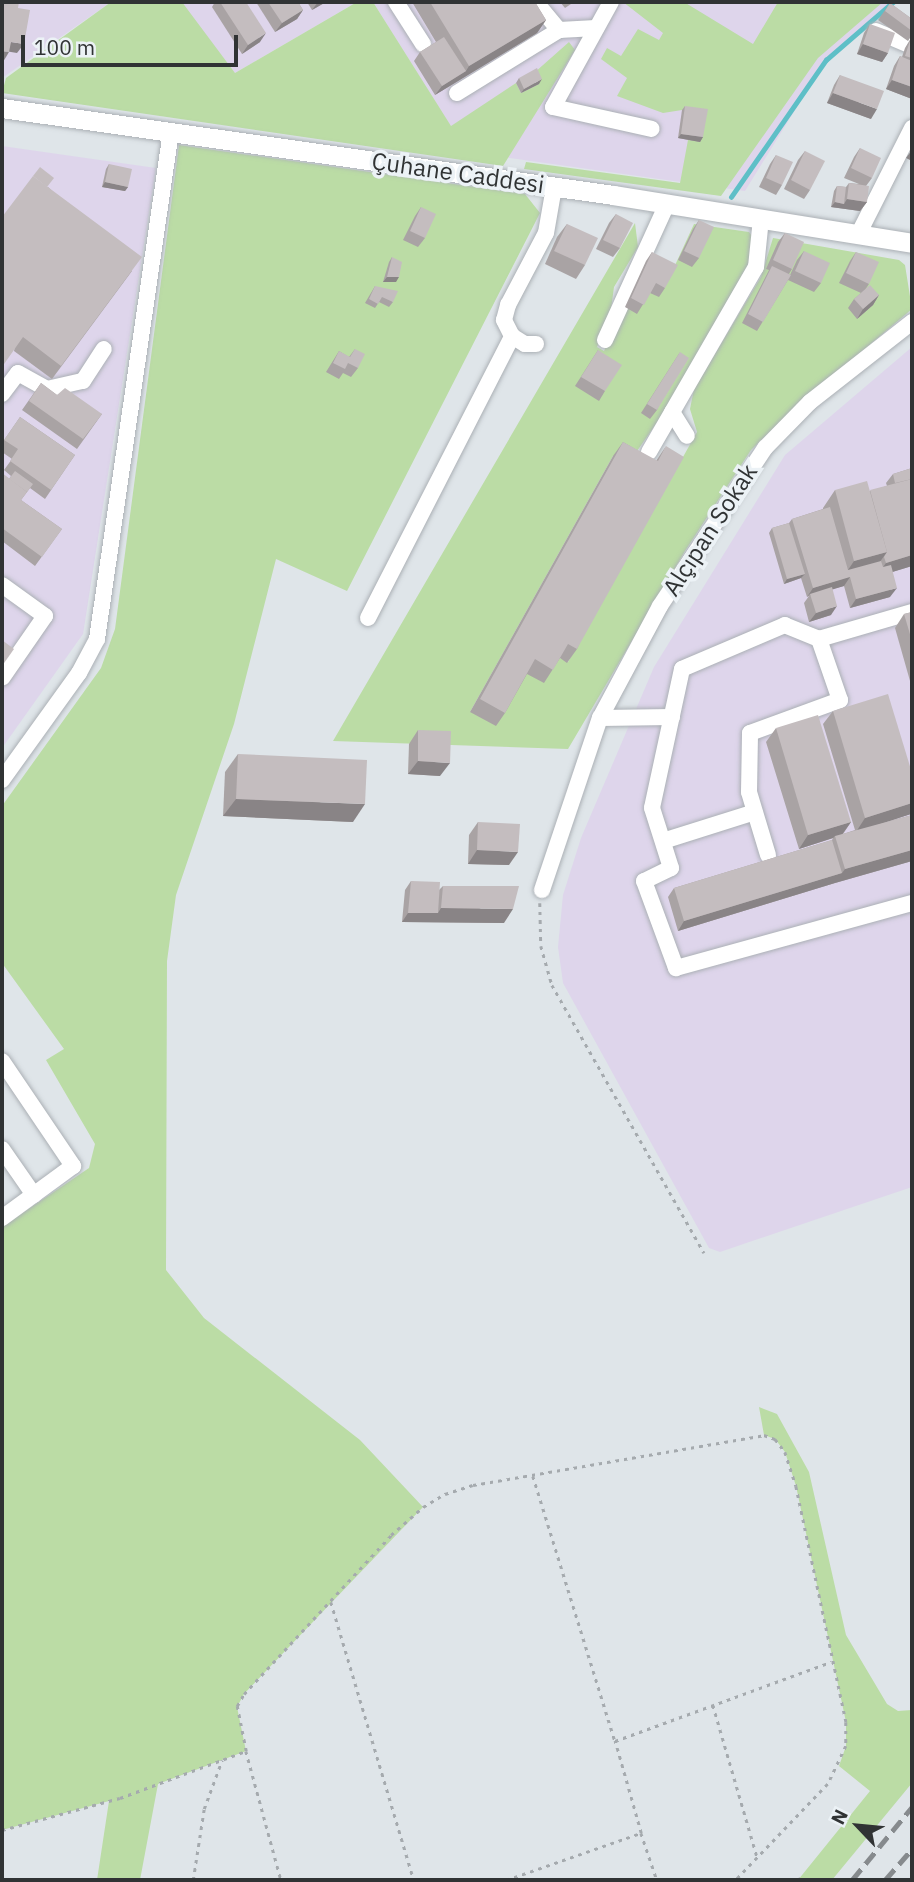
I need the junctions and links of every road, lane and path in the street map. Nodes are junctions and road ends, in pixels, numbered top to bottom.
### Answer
1 (396, 2) edge
2 (611, 2) edge
3 (538, 5) edge
4 (596, 28) junction
5 (871, 29) edge
6 (559, 30) junction
7 (423, 44) dead end
8 (912, 47) edge
9 (457, 93) dead end
10 (2, 108) edge
11 (912, 128) edge
12 (652, 129) dead end
13 (171, 131) junction
14 (554, 187) junction
15 (667, 204) junction
16 (761, 219) junction
17 (858, 235) junction
18 (912, 243) edge
19 (912, 322) edge
20 (512, 336) junction
21 (605, 340) dead end
22 (536, 344) dead end
23 (104, 349) dead end
24 (2, 394) edge
25 (673, 412) junction
26 (687, 436) dead end
27 (649, 452) dead end
28 (2, 585) edge
29 (912, 612) edge
30 (368, 618) dead end
31 (819, 639) junction
32 (2, 677) edge
33 (672, 717) junction
34 (600, 718) junction
35 (2, 780) edge
36 (755, 812) junction
37 (663, 841) junction
38 (768, 855) dead end
39 (542, 890) joint
40 (912, 903) edge
41 (3, 1065) edge
42 (2, 1149) edge
43 (34, 1195) junction
44 (2, 1218) edge
45 (704, 1252) dead end
46 (533, 1475) junction
47 (331, 1600) junction
48 (831, 1662) junction
49 (713, 1705) junction
50 (615, 1741) junction
51 (246, 1751) junction
52 (222, 1760) junction
53 (2, 1830) edge
54 (641, 1833) junction
55 (757, 1858) junction
56 (193, 1880) edge
57 (281, 1880) edge
58 (414, 1880) edge
59 (506, 1880) edge
60 (657, 1880) edge
61 (736, 1880) edge

1 - 7 street
2 - 4 street
3 - 6 street
4 - 6 street
4 - 12 street
5 - 8 street
6 - 9 street
10 - 13 main road, Çuhane Caddesi
11 - 17 street
13 - 14 main road, Çuhane Caddesi
13 - 35 street
14 - 15 main road, Çuhane Caddesi
14 - 20 street
15 - 16 main road, Çuhane Caddesi
15 - 21 street
16 - 17 main road, Çuhane Caddesi
16 - 25 street
17 - 18 main road, Çuhane Caddesi
19 - 34 street, Alçıpan Sokak
20 - 22 street
20 - 30 street
23 - 24 street
25 - 26 street
25 - 27 street
28 - 32 street
29 - 31 street
31 - 33 street
31 - 36 street
33 - 34 street
33 - 37 street
34 - 39 street, Alçıpan Sokak
36 - 37 street
36 - 38 street
37 - 40 street
39 - 45 path
41 - 43 street
42 - 43 street
43 - 44 street
46 - 47 path
46 - 48 path
46 - 50 path
47 - 51 path
47 - 58 path
48 - 49 path
48 - 55 path
49 - 50 path
49 - 55 path
50 - 54 path
51 - 52 path
51 - 57 path
52 - 53 path
52 - 56 path
54 - 59 path
54 - 60 path
55 - 61 path

